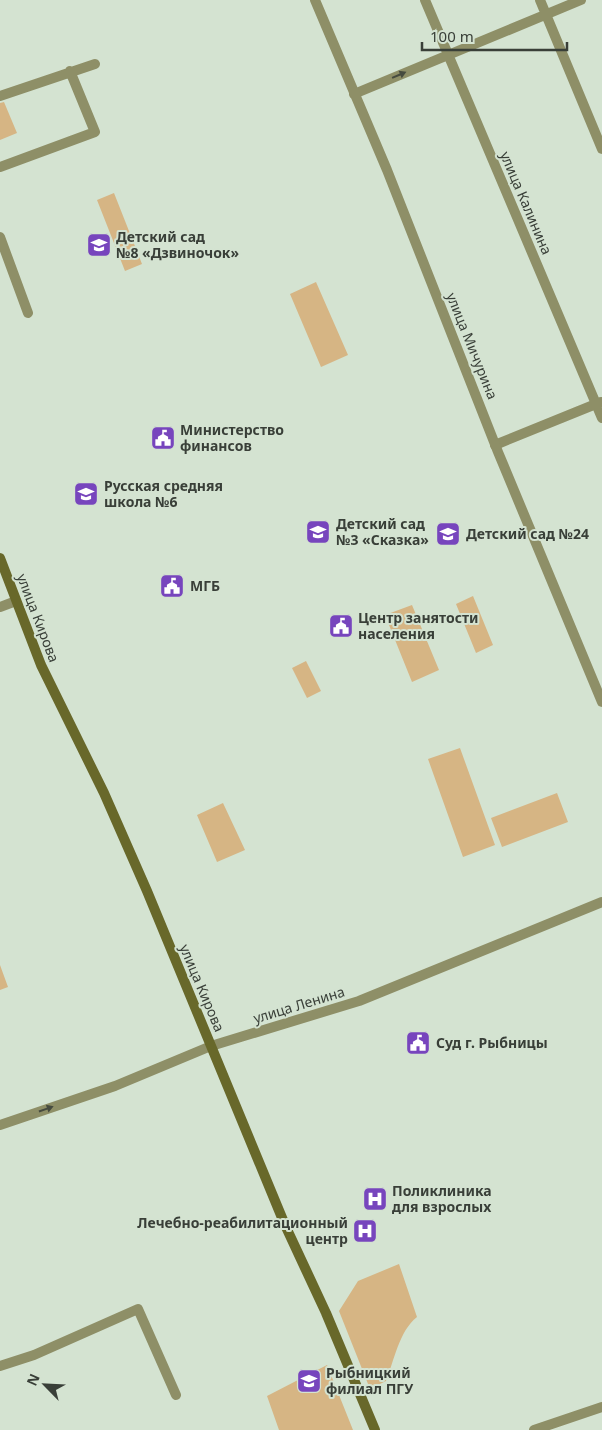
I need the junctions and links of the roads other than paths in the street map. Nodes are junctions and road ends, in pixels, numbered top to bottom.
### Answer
1 (315, 0) edge
2 (425, 0) edge
3 (540, 0) edge
4 (581, 0) edge
5 (546, 14) junction
6 (449, 53) junction
7 (95, 64) dead end
8 (70, 71) junction
9 (354, 94) junction
10 (0, 96) edge
11 (602, 149) edge
12 (0, 167) edge
13 (0, 237) edge
14 (28, 313) dead end
15 (599, 403) edge
16 (602, 418) edge
17 (495, 445) junction
18 (0, 558) edge
19 (16, 601) junction
20 (0, 608) edge
21 (602, 702) edge
22 (602, 902) edge
23 (211, 1046) junction
24 (0, 1125) edge
25 (0, 1366) edge
26 (176, 1395) dead end
27 (602, 1407) edge
28 (375, 1430) edge
29 (534, 1430) edge

1 - 9 street, улица Мичурина
2 - 6 street, улица Калинина
3 - 5 street
4 - 5 street
5 - 6 street
5 - 11 street
9 -> 6 street
6 - 15 street, улица Калинина
7 - 8 street
8 - 10 street
8 - 12 street
9 - 17 street, улица Мичурина
13 - 14 street
15 - 16 street, улица Калинина
15 - 17 street
17 - 21 street, улица Мичурина
18 - 19 main road, улица Кирова
19 - 20 street
19 - 23 main road, улица Кирова
22 - 23 street, улица Ленина
24 -> 23 street, улица Ленина
23 - 28 main road, улица Кирова
25 - 26 street
27 - 29 street

